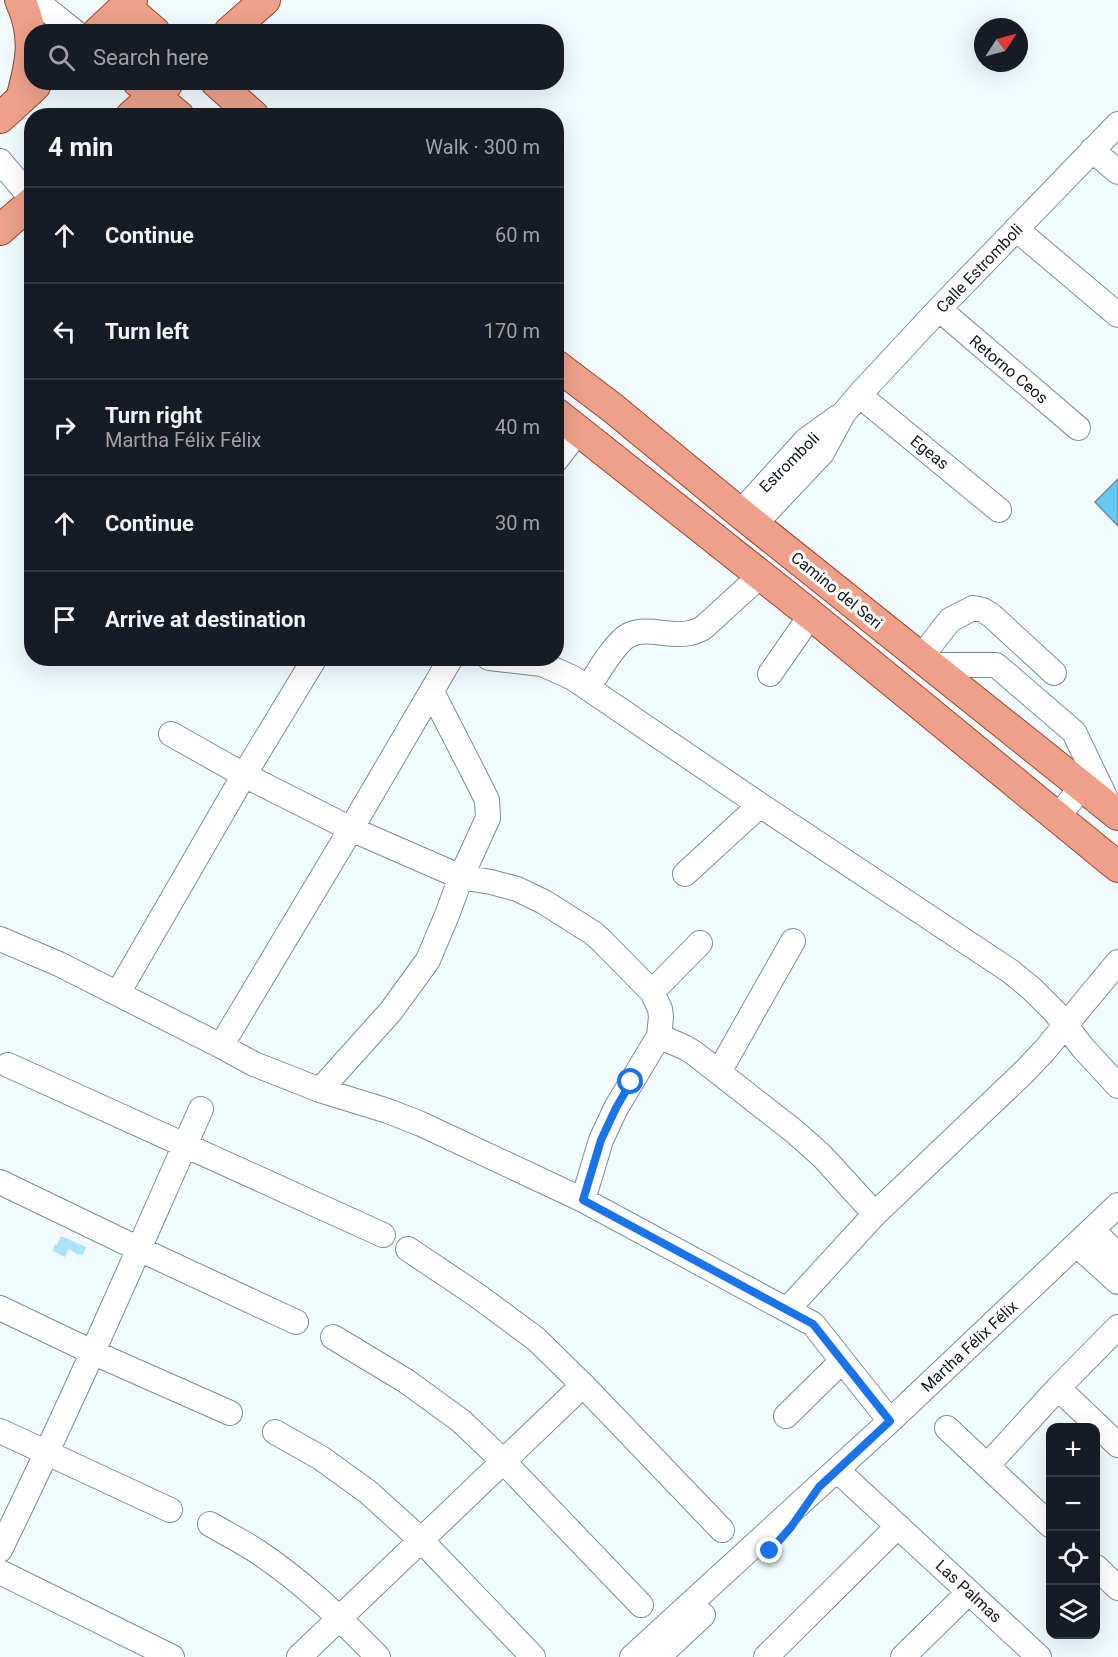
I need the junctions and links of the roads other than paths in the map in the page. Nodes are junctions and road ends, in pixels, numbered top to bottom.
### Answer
1 (20, 0) edge
2 (35, 0) edge
3 (129, 3) edge
4 (27, 24) edge
5 (65, 24) edge
6 (107, 24) edge
7 (148, 24) edge
8 (151, 90) edge
9 (156, 90) edge
10 (225, 90) edge
11 (243, 90) edge
12 (137, 108) edge
13 (172, 108) edge
14 (245, 108) edge
15 (251, 108) edge
16 (1118, 124) edge
17 (1092, 150) junction
18 (0, 160) edge
19 (1118, 172) edge
20 (24, 190) edge
21 (24, 208) edge
22 (1016, 229) junction
23 (0, 230) edge
24 (939, 309) junction
25 (1118, 315) edge
26 (564, 371) edge
27 (859, 395) junction
28 (843, 414) joint
29 (564, 423) edge
30 (1078, 428) dead end
31 (999, 510) dead end
32 (747, 519) junction
33 (761, 575) junction
34 (811, 615) junction
35 (926, 661) junction
36 (310, 666) edge
37 (447, 666) edge
38 (547, 666) edge
39 (1054, 673) dead end
40 (770, 674) dead end
41 (588, 688) junction
42 (432, 692) junction
43 (171, 734) dead end
44 (244, 775) junction
45 (1082, 787) junction
46 (760, 805) junction
47 (1115, 813) edge
48 (1057, 817) junction
49 (351, 829) junction
50 (1118, 867) edge
51 (685, 874) dead end
52 (461, 877) junction
53 (0, 939) edge
54 (794, 940) dead end
55 (700, 943) dead end
56 (1118, 962) edge
57 (652, 992) junction
58 (118, 993) junction
59 (1065, 1024) junction
60 (659, 1036) junction
61 (221, 1046) junction
62 (8, 1065) dead end
63 (719, 1072) junction
64 (1118, 1086) edge
65 (320, 1090) junction
66 (201, 1109) dead end
67 (185, 1145) junction
68 (0, 1182) edge
69 (583, 1200) junction
70 (1118, 1205) edge
71 (875, 1214) junction
72 (383, 1235) dead end
73 (1085, 1237) junction
74 (139, 1249) junction
75 (408, 1249) dead end
76 (1118, 1256) edge
77 (1118, 1282) edge
78 (0, 1308) edge
79 (787, 1310) junction
80 (296, 1322) dead end
81 (1118, 1328) edge
82 (333, 1337) dead end
83 (92, 1352) junction
84 (842, 1361) junction
85 (583, 1384) junction
86 (1058, 1388) junction
87 (230, 1413) dead end
88 (786, 1416) dead end
89 (890, 1421) junction
90 (947, 1428) dead end
91 (0, 1431) edge
92 (275, 1432) dead end
93 (1118, 1445) edge
94 (46, 1453) junction
95 (503, 1461) junction
96 (987, 1466) junction
97 (837, 1470) junction
98 (819, 1487) junction
99 (170, 1510) dead end
100 (1046, 1521) edge
101 (210, 1524) dead end
102 (898, 1526) junction
103 (722, 1530) dead end
104 (421, 1540) junction
105 (0, 1550) edge
106 (0, 1572) edge
107 (969, 1592) junction
108 (641, 1605) dead end
109 (340, 1618) junction
110 (172, 1657) edge
111 (299, 1657) edge
112 (378, 1657) edge
113 (533, 1657) edge
114 (632, 1657) edge
115 (658, 1657) edge
116 (766, 1657) edge
117 (903, 1657) edge
118 (1039, 1657) edge

1 - 4 main road
2 - 5 street
3 - 6 main road
3 - 7 main road
8 - 12 main road
9 - 13 main road
10 - 14 main road
11 - 15 main road
16 - 17 street, Calle Estromboli
17 - 19 street
17 - 22 street, Calle Estromboli
18 - 20 street
21 - 23 main road
22 - 24 street, Calle Estromboli
22 - 25 street
24 - 27 street, Calle Estromboli
24 - 30 street, Retorno Ceos
26 - 32 main road, Camino del Seri
27 - 28 street, Calle Estromboli
27 - 31 street, Egeas
28 - 32 street, Estromboli
29 - 33 main road
32 - 35 main road, Camino del Seri
33 - 34 main road
33 - 41 street
34 - 40 street
34 - 48 main road
35 - 39 street
35 - 45 main road, Camino del Seri
35 - 47 street
36 - 44 street
37 - 42 street
38 - 41 street
41 - 46 street
42 - 49 street
42 - 52 street
43 - 44 street
44 - 49 street
44 - 58 street
45 - 47 main road, Camino del Seri
45 - 48 street
46 - 51 street
46 - 59 street
48 - 50 main road
49 - 52 street
49 - 61 street
52 - 57 street
52 - 65 street
53 - 58 street
54 - 63 street
55 - 57 street
56 - 59 street
57 - 60 street
58 - 61 street
59 - 64 street
59 - 71 street
60 - 63 street
60 - 69 street
61 - 65 street
62 - 67 street
63 - 71 street
65 - 69 street
66 - 67 street
67 - 72 street
67 - 74 street
68 - 74 street
69 - 79 street
70 - 73 street, Martha Félix Félix
71 - 79 street
73 - 76 street
73 - 77 street
73 - 89 street, Martha Félix Félix
74 - 80 street
74 - 83 street
75 - 85 street
78 - 83 street
79 - 84 street
81 - 86 street
82 - 95 street
83 - 87 street
83 - 94 street
84 - 88 street
84 - 89 street
85 - 95 street
85 - 103 street
86 - 93 street
86 - 96 street
89 - 97 street, Martha Félix Félix
90 - 96 street
91 - 94 street
92 - 104 street
94 - 99 street
94 - 105 street
95 - 104 street
95 - 108 street
96 - 100 street
97 - 98 street, Martha Félix Félix
97 - 102 street, Las Palmas
98 - 114 street
98 - 115 street
101 - 109 street
102 - 107 street, Las Palmas
102 - 116 street
104 - 109 street
104 - 113 street
106 - 110 street
107 - 117 street
107 - 118 street, Las Palmas
109 - 111 street
109 - 112 street

